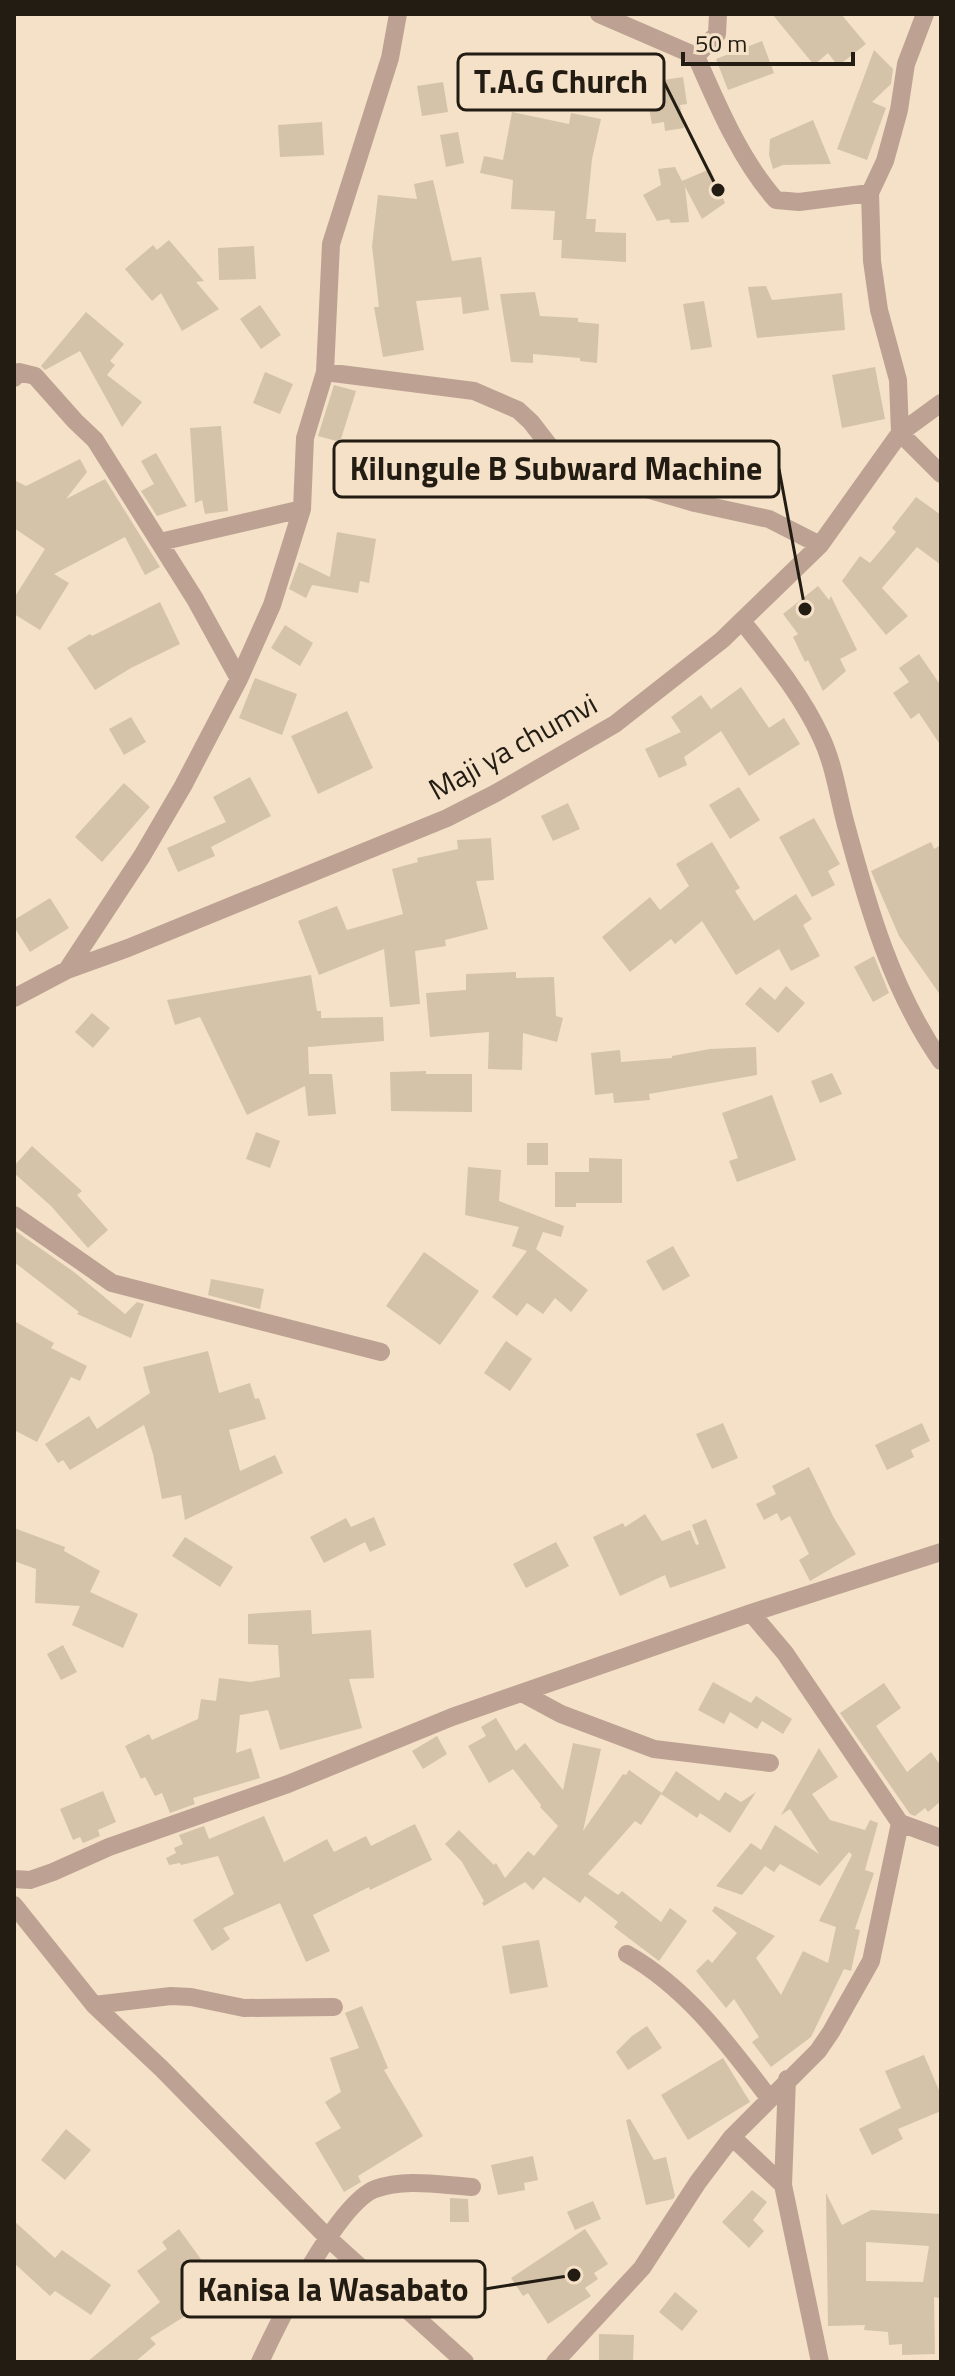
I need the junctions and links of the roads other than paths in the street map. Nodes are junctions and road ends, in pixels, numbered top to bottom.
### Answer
1 (398, 14) edge
2 (599, 14) edge
3 (718, 14) edge
4 (925, 14) edge
5 (696, 56) junction
6 (870, 193) junction
7 (325, 372) junction
8 (14, 378) edge
9 (941, 403) edge
10 (900, 433) junction
11 (941, 474) edge
12 (302, 509) junction
13 (160, 542) junction
14 (820, 545) junction
15 (742, 621) junction
16 (239, 679) junction
17 (67, 970) junction
18 (14, 998) edge
19 (941, 1061) edge
20 (14, 1215) edge
21 (381, 1352) dead end
22 (941, 1552) edge
23 (751, 1613) junction
24 (522, 1693) junction
25 (770, 1763) dead end
26 (900, 1823) junction
27 (941, 1838) edge
28 (14, 1879) edge
29 (14, 1905) edge
30 (627, 1954) dead end
31 (94, 2005) junction
32 (334, 2007) dead end
33 (787, 2079) junction
34 (769, 2098) junction
35 (732, 2137) junction
36 (783, 2185) junction
37 (472, 2187) dead end
38 (328, 2238) junction
39 (260, 2362) edge
40 (465, 2362) edge
41 (555, 2362) edge
42 (820, 2362) edge

1 - 7 street
2 - 5 street
3 - 5 street
4 - 6 street
5 - 6 street
6 - 10 street
7 - 12 street
7 - 14 street
8 - 13 street
9 - 10 street, Maji ya chumvi
10 - 11 street
10 - 14 street, Maji ya chumvi
12 - 13 street
12 - 16 street
13 - 16 street
14 - 15 street, Maji ya chumvi
15 - 17 street, Maji ya chumvi
15 - 19 street
16 - 17 street
17 - 18 street, Maji ya chumvi
20 - 21 street
22 - 23 street
23 - 24 street
23 - 26 street
24 - 25 street
24 - 28 street
26 - 27 street
26 - 33 street
29 - 31 street
30 - 34 street
31 - 32 street
31 - 38 street
33 - 34 street
33 - 36 street
34 - 35 street
35 - 36 street
35 - 41 street
36 - 42 street
37 - 38 street
38 - 39 street
38 - 40 street

